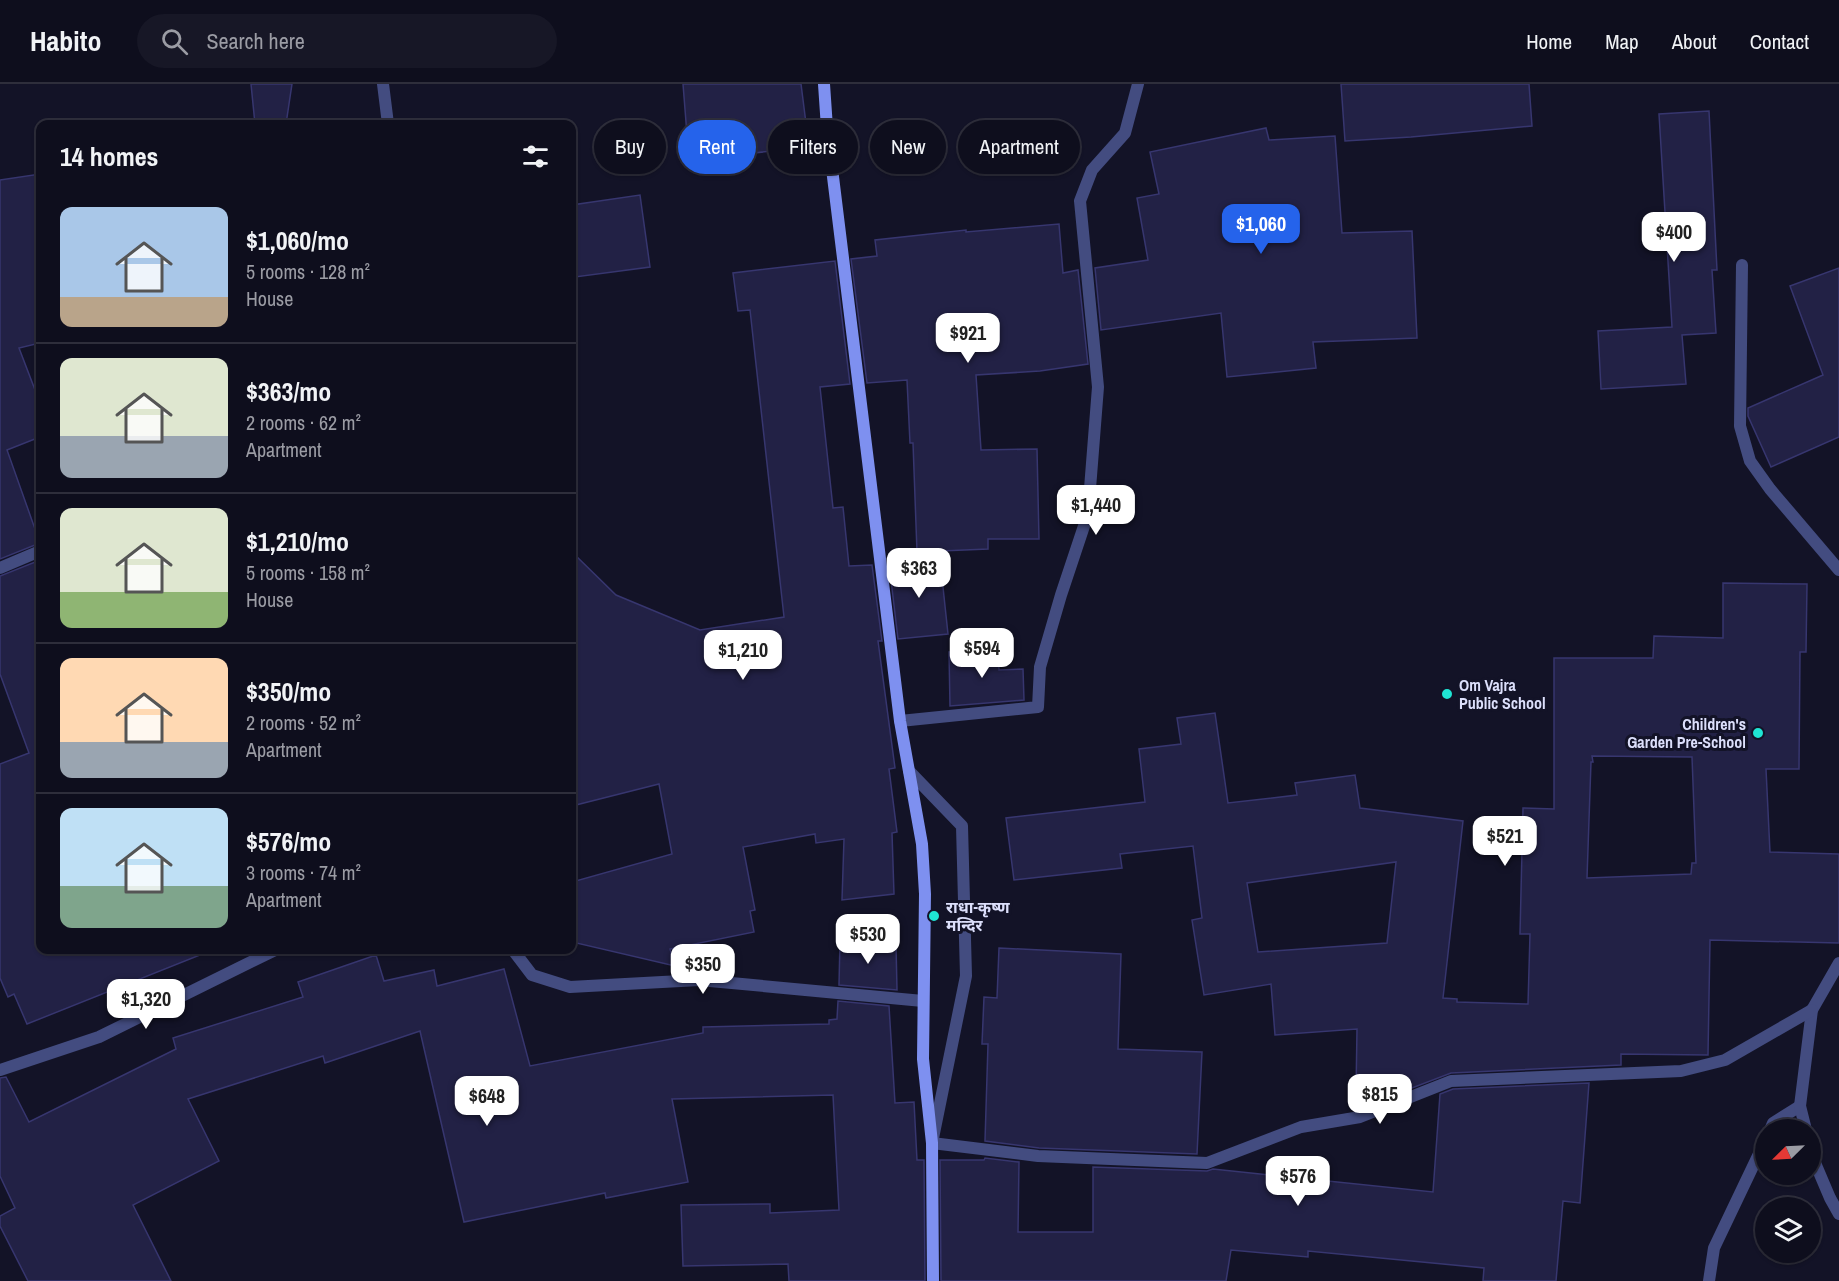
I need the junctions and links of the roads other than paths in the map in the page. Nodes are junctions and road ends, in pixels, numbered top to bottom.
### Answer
1 (383, 84) edge
2 (824, 84) edge
3 (1138, 84) edge
4 (388, 120) edge
5 (1742, 265) dead end
6 (36, 553) edge
7 (0, 568) edge
8 (1839, 570) edge
9 (900, 721) junction
10 (909, 771) junction
11 (267, 954) edge
12 (516, 954) edge
13 (1839, 963) edge
14 (923, 1001) junction
15 (1812, 1010) junction
16 (0, 1070) edge
17 (1800, 1106) junction
18 (1779, 1119) edge
19 (1803, 1119) edge
20 (932, 1143) junction
21 (1755, 1162) edge
22 (1821, 1177) edge
23 (1839, 1214) edge
24 (933, 1281) edge
25 (1709, 1281) edge

1 - 4 street
2 - 9 main road
3 - 9 street
5 - 8 street
6 - 7 street
9 - 10 main road
10 - 14 main road
10 - 20 street
11 - 16 street
12 - 14 street
13 - 15 street
14 - 20 main road
15 - 17 street
15 - 20 street
17 - 18 street
17 - 19 street
20 - 24 main road
21 - 25 street
22 - 23 street

